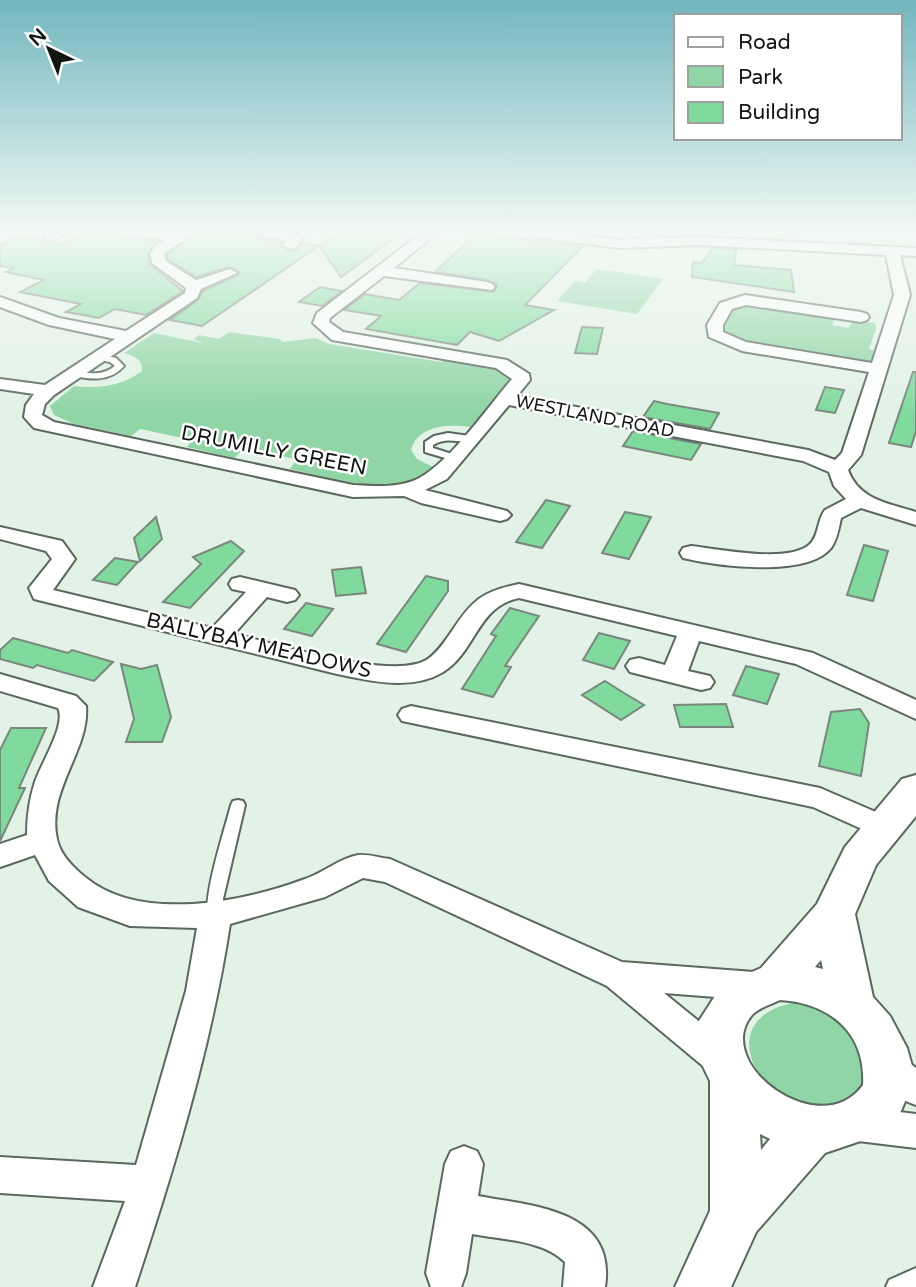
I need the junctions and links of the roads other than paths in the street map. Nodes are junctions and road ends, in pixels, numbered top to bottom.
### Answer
1 (192, 293) edge
2 (353, 293) edge
3 (902, 293) edge
4 (0, 302) edge
5 (861, 317) dead end
6 (129, 337) junction
7 (533, 356) dead end
8 (98, 357) junction
9 (879, 369) junction
10 (514, 370) junction
11 (74, 373) junction
12 (0, 384) edge
13 (48, 391) junction
14 (504, 399) junction
15 (470, 439) junction
16 (455, 458) junction
17 (838, 468) junction
18 (408, 490) junction
19 (860, 500) junction
20 (500, 515) dead end
21 (916, 519) edge
22 (0, 533) edge
23 (691, 553) dead end
24 (287, 595) dead end
25 (691, 631) junction
26 (218, 637) junction
27 (639, 666) dead end
28 (674, 675) junction
29 (0, 682) edge
30 (701, 682) dead end
31 (916, 710) edge
32 (411, 715) dead end
33 (916, 789) edge
34 (238, 805) dead end
35 (883, 827) junction
36 (42, 841) junction
37 (0, 856) edge
38 (834, 914) junction
39 (215, 915) junction
40 (619, 976) junction
41 (765, 984) junction
42 (852, 1004) junction
43 (727, 1072) junction
44 (903, 1079) edge
45 (835, 1126) junction
46 (916, 1131) edge
47 (464, 1164) dead end
48 (0, 1175) edge
49 (150, 1184) junction
50 (457, 1211) junction
51 (737, 1213) junction
52 (446, 1273) dead end
53 (916, 1278) edge
54 (114, 1287) edge
55 (584, 1287) edge
56 (703, 1287) edge
57 (896, 1287) edge

1 - 6 street
2 - 10 street, WESTLAND ROAD
3 - 9 street
4 - 6 street
5 - 9 street
6 - 8 street
7 - 10 street
8 - 11 street
8 - 11 lane
9 - 17 street
10 - 14 street, WESTLAND ROAD
11 - 13 street
12 - 13 street
13 - 18 street, DRUMILLY GREEN
14 - 15 street, DRUMILLY GREEN
14 - 17 street, WESTLAND ROAD
15 - 16 street, DRUMILLY GREEN
15 - 16 lane
16 - 18 street, DRUMILLY GREEN
17 - 19 street
18 - 20 street
19 - 21 street
19 - 23 street
22 - 26 street, BALLYBAY MEADOWS
24 - 26 street
25 - 26 street, BALLYBAY MEADOWS
25 - 28 street
25 - 31 street, BALLYBAY MEADOWS
27 - 28 street
28 - 30 street
29 - 36 street
32 - 35 street
33 - 35 main road
34 - 39 lane
35 - 38 main road
36 - 37 street
36 - 39 street
38 - 41 main road
38 - 42 main road
39 - 40 street
39 - 49 street
40 - 41 street
40 - 43 street
41 - 42 main road
41 - 43 main road
42 - 44 main road
43 - 45 main road
43 - 51 main road
44 - 45 main road
45 - 46 street
45 - 51 main road
47 - 50 street
48 - 49 street
49 - 54 street
50 - 52 street
50 - 55 street
51 - 56 main road
53 - 57 lane

